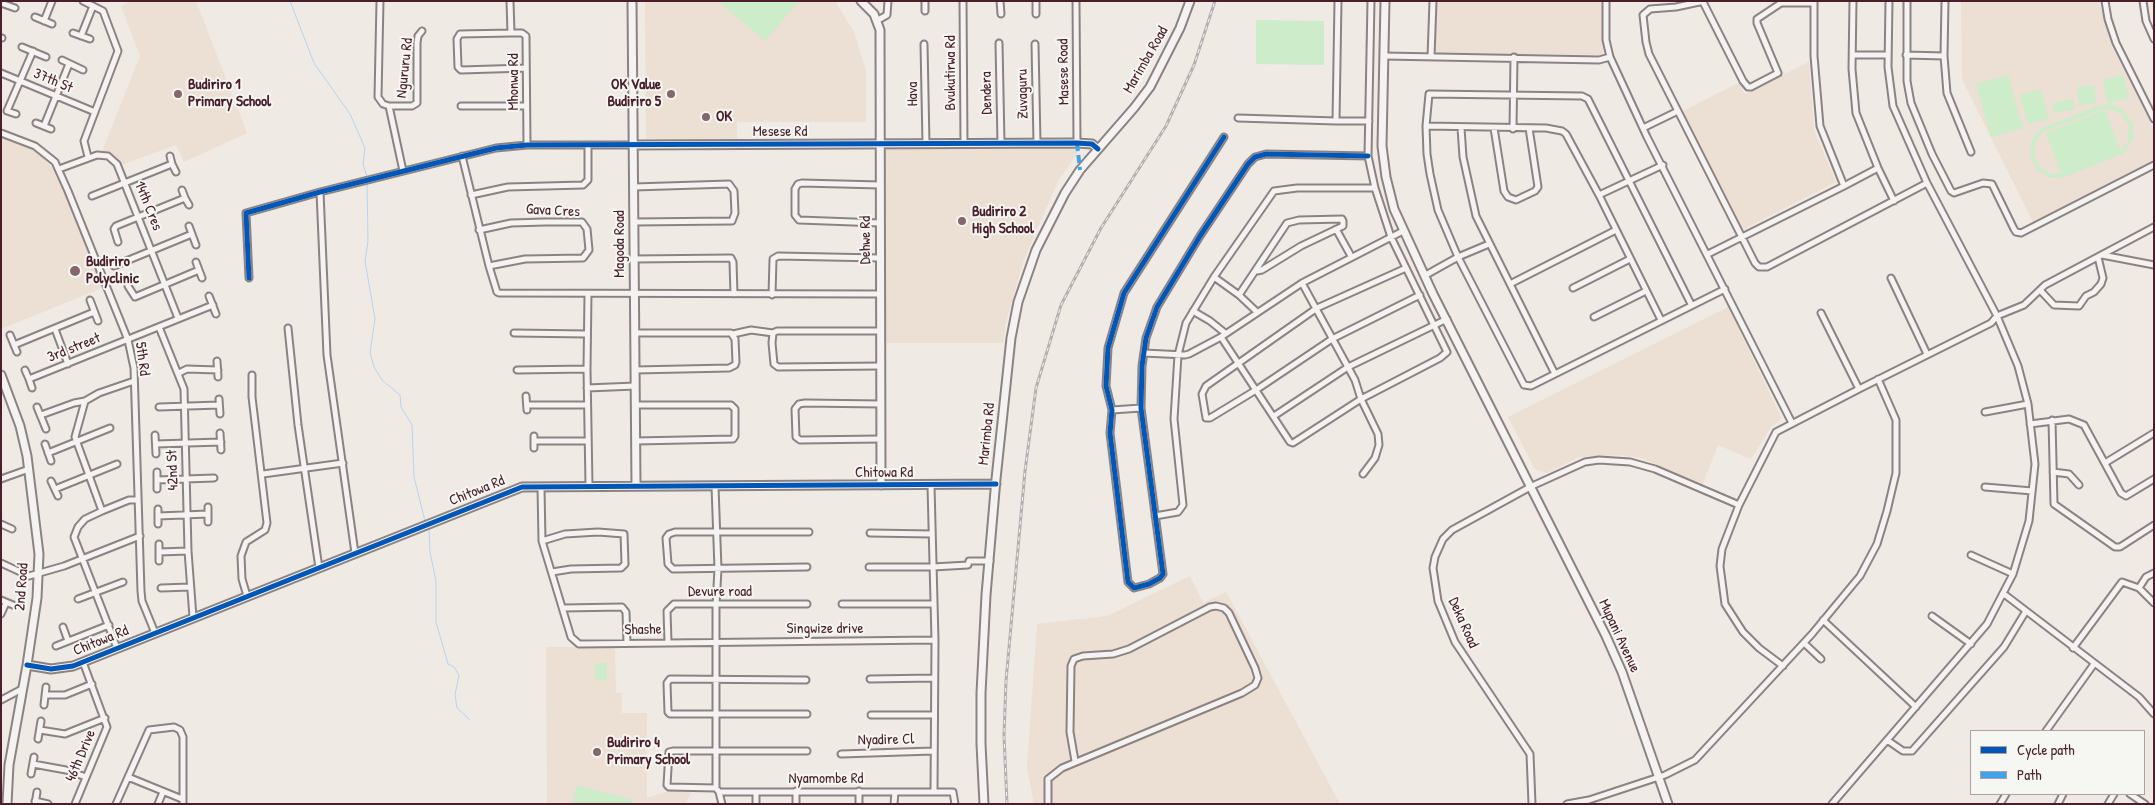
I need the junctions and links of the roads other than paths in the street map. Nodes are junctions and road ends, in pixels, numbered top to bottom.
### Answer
1 (52, 1) edge
2 (83, 1) edge
3 (380, 1) edge
4 (510, 1) edge
5 (632, 1) edge
6 (861, 1) edge
7 (888, 1) edge
8 (925, 1) edge
9 (962, 1) edge
10 (1000, 1) edge
11 (1036, 1) edge
12 (1076, 1) edge
13 (1190, 1) edge
14 (1338, 1) edge
15 (1371, 1) edge
16 (1385, 1) edge
17 (1433, 1) edge
18 (1606, 1) edge
19 (1703, 1) edge
20 (1853, 1) edge
21 (1888, 1) edge
22 (1907, 1) edge
23 (1945, 1) edge
24 (2105, 1) edge
25 (2143, 1) edge
26 (1782, 2) edge
27 (1814, 2) edge
28 (1, 3) edge
29 (9, 4) edge
30 (93, 6) junction
31 (15, 8) dead end
32 (925, 11) dead end
33 (1001, 14) dead end
34 (1036, 14) dead end
35 (35, 17) dead end
36 (878, 20) junction
37 (44, 21) junction
38 (52, 24) dead end
39 (422, 32) dead end
40 (73, 33) dead end
41 (511, 33) junction
42 (81, 36) junction
43 (90, 39) dead end
44 (2154, 39) edge
45 (999, 43) dead end
46 (924, 44) dead end
47 (1035, 44) dead end
48 (22, 47) dead end
49 (32, 51) junction
50 (1852, 55) junction
51 (1888, 55) junction
52 (1906, 55) junction
53 (46, 56) dead end
54 (1384, 56) junction
55 (1944, 56) junction
56 (1431, 57) junction
57 (1514, 57) junction
58 (1610, 57) junction
59 (62, 60) dead end
60 (69, 64) junction
61 (526, 68) junction
62 (83, 70) dead end
63 (1, 73) edge
64 (20, 80) junction
65 (1513, 94) junction
66 (57, 96) junction
67 (389, 106) junction
68 (461, 106) dead end
69 (526, 106) junction
70 (1, 109) edge
71 (8, 111) junction
72 (1678, 111) junction
73 (95, 112) junction
74 (16, 114) dead end
75 (1238, 118) dead end
76 (2154, 119) edge
77 (1336, 121) junction
78 (1369, 121) junction
79 (36, 123) dead end
80 (44, 126) junction
81 (1426, 126) junction
82 (1461, 128) junction
83 (1494, 128) junction
84 (1529, 128) junction
85 (1643, 128) junction
86 (51, 129) dead end
87 (1512, 129) junction
88 (1, 133) edge
89 (1224, 137) dead end
90 (1037, 143) junction
91 (1077, 143) junction
92 (880, 144) junction
93 (926, 144) junction
94 (964, 144) junction
95 (1001, 144) junction
96 (527, 145) junction
97 (634, 145) junction
98 (588, 146) junction
99 (1098, 149) junction
100 (1971, 152) dead end
101 (88, 156) junction
102 (170, 156) dead end
103 (462, 156) junction
104 (1368, 156) junction
105 (172, 164) junction
106 (1663, 165) junction
107 (2154, 165) edge
108 (1878, 168) junction
109 (58, 169) junction
110 (403, 171) junction
111 (176, 172) dead end
112 (125, 182) junction
113 (1629, 182) junction
114 (1927, 183) junction
115 (880, 185) junction
116 (1844, 186) junction
117 (634, 187) junction
118 (1375, 188) junction
119 (182, 190) dead end
120 (320, 192) junction
121 (471, 195) junction
122 (1599, 195) junction
123 (92, 196) dead end
124 (185, 198) junction
125 (1894, 201) junction
126 (189, 205) dead end
127 (138, 216) junction
128 (634, 222) junction
129 (880, 222) junction
130 (189, 226) dead end
131 (2154, 227) edge
132 (1336, 229) junction
133 (479, 230) junction
134 (1616, 230) junction
135 (1403, 231) junction
136 (192, 234) junction
137 (1391, 237) junction
138 (1741, 238) junction
139 (118, 242) dead end
140 (1489, 244) junction
141 (196, 245) dead end
142 (152, 250) junction
143 (1708, 254) junction
144 (1351, 256) junction
145 (2100, 256) junction
146 (1458, 257) junction
147 (880, 258) junction
148 (634, 259) junction
149 (1630, 259) junction
150 (196, 262) dead end
151 (2154, 265) edge
152 (114, 266) dead end
153 (489, 266) junction
154 (1406, 268) junction
155 (199, 270) junction
156 (1257, 271) junction
157 (1424, 276) junction
158 (1214, 277) junction
159 (202, 278) dead end
160 (249, 278) dead end
161 (1891, 278) dead end
162 (1302, 283) junction
163 (165, 284) junction
164 (1510, 284) junction
165 (128, 286) dead end
166 (1573, 288) dead end
167 (1725, 288) junction
168 (2040, 290) junction
169 (1646, 291) junction
170 (588, 294) junction
171 (734, 294) junction
172 (880, 294) junction
173 (634, 295) junction
174 (772, 295) junction
175 (1239, 295) junction
176 (1420, 295) junction
177 (210, 296) dead end
178 (90, 300) dead end
179 (1691, 304) junction
180 (213, 305) junction
181 (1317, 308) junction
182 (1193, 311) junction
183 (94, 312) junction
184 (1257, 312) junction
185 (1821, 313) dead end
186 (216, 314) dead end
187 (1996, 316) junction
188 (1594, 317) dead end
189 (178, 318) junction
190 (1447, 319) junction
191 (1661, 320) junction
192 (98, 321) dead end
193 (1435, 325) junction
194 (159, 327) junction
195 (54, 328) junction
196 (288, 328) dead end
197 (880, 331) junction
198 (514, 333) dead end
199 (635, 333) junction
200 (773, 333) junction
201 (1225, 333) junction
202 (587, 334) junction
203 (732, 334) junction
204 (10, 335) dead end
205 (1221, 337) junction
206 (1332, 339) junction
207 (128, 340) junction
208 (14, 345) junction
209 (17, 352) dead end
210 (1144, 353) junction
211 (1927, 354) junction
212 (1178, 355) junction
213 (217, 361) dead end
214 (1238, 363) junction
215 (68, 364) junction
216 (880, 366) junction
217 (1348, 367) junction
218 (586, 369) junction
219 (25, 370) dead end
220 (218, 370) junction
221 (517, 370) dead end
222 (635, 370) junction
223 (178, 373) junction
224 (1555, 374) junction
225 (1, 375) edge
226 (252, 375) dead end
227 (218, 377) dead end
228 (29, 379) junction
229 (134, 380) junction
230 (1878, 380) junction
231 (636, 386) junction
232 (32, 388) dead end
233 (587, 388) junction
234 (1859, 389) junction
235 (1256, 390) junction
236 (526, 396) dead end
237 (219, 399) dead end
238 (1361, 399) junction
239 (85, 402) junction
240 (588, 404) junction
241 (881, 404) junction
242 (2028, 404) junction
243 (220, 405) junction
244 (636, 405) junction
245 (159, 406) dead end
246 (185, 406) junction
247 (37, 407) dead end
248 (1141, 408) junction
249 (1112, 410) junction
250 (1985, 412) dead end
251 (220, 414) dead end
252 (41, 415) junction
253 (1274, 416) junction
254 (2052, 420) junction
255 (1792, 423) junction
256 (2030, 424) junction
257 (110, 428) dead end
258 (46, 429) dead end
259 (220, 433) dead end
260 (2154, 433) edge
261 (155, 435) dead end
262 (881, 440) junction
263 (588, 441) junction
264 (636, 441) junction
265 (75, 442) junction
266 (221, 442) junction
267 (185, 443) junction
268 (45, 444) dead end
269 (156, 444) junction
270 (534, 448) dead end
271 (221, 450) dead end
272 (48, 453) junction
273 (156, 454) dead end
274 (52, 461) dead end
275 (343, 463) junction
276 (117, 464) dead end
277 (2105, 464) junction
278 (305, 468) junction
279 (29, 469) junction
280 (157, 472) dead end
281 (2054, 472) junction
282 (263, 474) junction
283 (1363, 474) dead end
284 (88, 476) junction
285 (214, 478) dead end
286 (1, 479) edge
287 (186, 479) junction
288 (2154, 479) edge
289 (51, 480) dead end
290 (157, 480) junction
291 (996, 484) junction
292 (881, 485) junction
293 (2079, 485) dead end
294 (541, 486) junction
295 (589, 486) junction
296 (636, 486) junction
297 (715, 486) junction
298 (931, 486) junction
299 (1532, 486) junction
300 (1985, 487) dead end
301 (55, 489) junction
302 (157, 489) dead end
303 (2032, 491) junction
304 (58, 496) dead end
305 (137, 500) junction
306 (1739, 505) junction
307 (208, 507) dead end
308 (158, 509) dead end
309 (102, 511) junction
310 (187, 514) junction
311 (208, 514) junction
312 (158, 516) junction
313 (1155, 516) junction
314 (208, 522) dead end
315 (1, 524) edge
316 (158, 524) dead end
317 (2154, 525) edge
318 (12, 529) dead end
319 (716, 532) junction
320 (809, 532) dead end
321 (870, 533) dead end
322 (932, 534) junction
323 (140, 536) junction
324 (542, 541) junction
325 (159, 544) dead end
326 (188, 551) junction
327 (159, 552) junction
328 (355, 553) junction
329 (1971, 555) dead end
330 (83, 557) junction
331 (159, 560) dead end
332 (990, 561) junction
333 (1, 563) edge
334 (807, 567) dead end
335 (932, 567) junction
336 (319, 568) junction
337 (869, 568) dead end
338 (718, 569) junction
339 (552, 572) junction
340 (38, 573) junction
341 (2154, 573) edge
342 (2013, 574) junction
343 (123, 582) dead end
344 (190, 586) junction
345 (161, 588) dead end
346 (2138, 588) junction
347 (96, 591) junction
348 (2004, 594) junction
349 (247, 596) junction
350 (78, 599) dead end
351 (4, 602) edge
352 (2154, 603) edge
353 (716, 604) junction
354 (807, 604) dead end
355 (842, 604) dead end
356 (934, 604) junction
357 (14, 605) dead end
358 (563, 608) junction
359 (2026, 611) junction
360 (1, 614) edge
361 (1932, 616) dead end
362 (194, 617) junction
363 (1823, 620) junction
364 (109, 625) junction
365 (62, 627) dead end
366 (154, 633) junction
367 (935, 640) junction
368 (68, 641) junction
369 (668, 642) junction
370 (716, 642) junction
371 (1804, 642) junction
372 (627, 643) junction
373 (1971, 644) junction
374 (56, 646) dead end
375 (117, 648) junction
376 (2073, 648) junction
377 (1821, 659) dead end
378 (83, 662) junction
379 (2094, 664) junction
380 (27, 665) junction
381 (1783, 666) junction
382 (934, 678) junction
383 (716, 679) junction
384 (870, 679) dead end
385 (806, 680) dead end
386 (92, 684) junction
387 (46, 687) dead end
388 (22, 689) junction
389 (45, 695) junction
390 (1, 700) edge
391 (44, 705) dead end
392 (1916, 707) junction
393 (807, 714) dead end
394 (2154, 714) edge
395 (716, 715) junction
396 (872, 715) dead end
397 (934, 715) junction
398 (105, 718) junction
399 (41, 722) dead end
400 (40, 730) junction
401 (2047, 730) edge
402 (38, 738) dead end
403 (1887, 740) junction
404 (807, 751) dead end
405 (716, 752) junction
406 (933, 752) junction
407 (841, 754) dead end
408 (34, 757) dead end
409 (1075, 761) junction
410 (33, 764) junction
411 (31, 774) dead end
412 (128, 777) junction
413 (1658, 777) junction
414 (86, 778) junction
415 (717, 790) junction
416 (796, 791) junction
417 (859, 791) junction
418 (37, 792) dead end
419 (163, 792) junction
420 (756, 792) junction
421 (894, 792) junction
422 (934, 792) junction
423 (2132, 795) edge
424 (182, 801) edge
425 (35, 802) edge
426 (7, 804) edge
427 (48, 804) edge
428 (75, 804) edge
429 (116, 804) edge
430 (158, 804) edge
431 (722, 804) edge
432 (756, 804) edge
433 (796, 804) edge
434 (859, 804) edge
435 (894, 804) edge
436 (955, 804) edge
437 (984, 804) edge
438 (1048, 804) edge
439 (1532, 804) edge
440 (1567, 804) edge
441 (1668, 804) edge
442 (1832, 804) edge
443 (2145, 804) edge

1 - 37 street
2 - 30 street
3 - 67 street
4 - 41 street, Mhonwa Rd
5 - 97 street, Magoda Road
6 - 36 street
7 - 36 street
8 - 32 street
9 - 94 street, Bvukutirwa Rd
10 - 33 street
11 - 34 street
12 - 91 street, Masese Road
13 - 99 street, Marimba Road
14 - 77 street
15 - 78 street
16 - 54 street, Mupani Avenue
17 - 56 street
18 - 58 street
19 - 26 street
19 - 72 street
20 - 50 street
21 - 51 street
22 - 52 street
23 - 55 street
24 - 76 street
25 - 44 street
26 - 27 street
27 - 116 street
28 - 29 street
29 - 31 street
30 - 42 street
30 - 73 street
35 - 37 street
36 - 92 street, Dehwe Rd
37 - 38 street
39 - 67 street, Ngururu Rd
40 - 42 street
41 - 61 street, Mhonwa Rd
41 - 61 street
42 - 43 street
45 - 95 street, Dendera
46 - 93 street, Hava
47 - 90 street, Zuvaguru
48 - 49 street
49 - 53 street
49 - 64 street
50 - 51 street
50 - 108 street
51 - 114 street
52 - 55 street
52 - 107 street
54 - 56 street
54 - 135 street, Mupani Avenue
55 - 100 street
56 - 57 street
57 - 58 street
57 - 65 street
58 - 85 street
59 - 60 street
60 - 62 street
60 - 66 street
61 - 69 street, Mhonwa Rd
63 - 64 street, 37th St
64 - 66 street, 37th St
64 - 71 street
65 - 81 street
65 - 87 street
65 - 113 street
66 - 73 street, 37th St
66 - 80 street
67 - 110 street
68 - 69 street
69 - 96 street, Mhonwa Rd
70 - 71 street
71 - 74 street
72 - 85 street
72 - 138 street
73 - 101 street
75 - 77 street
77 - 78 street
78 - 104 street
79 - 80 street
80 - 86 street
81 - 82 street
81 - 146 street
82 - 83 street
82 - 140 street
83 - 84 street
83 - 87 street
84 - 87 street
84 - 122 street
85 - 106 street
88 - 109 street, 5th Rd
89 - 249 street
90 - 91 street, Mesese Rd
90 - 95 street, Mesese Rd
91 - 99 street, Mesese Rd
92 - 93 street, Mesese Rd
92 - 97 street, Mesese Rd
92 - 115 street, Dehwe Rd
93 - 94 street, Mesese Rd
94 - 95 street, Mesese Rd
96 - 98 street, Mesese Rd
96 - 103 street, Mesese Rd
97 - 98 street, Mesese Rd
97 - 117 street, Magoda Road
98 - 121 street
99 - 291 street, Marimba Rd
101 - 109 street
101 - 112 street, 14th Cres
102 - 105 street
103 - 110 street, Mesese Rd
103 - 121 street
104 - 118 street
104 - 210 street
105 - 111 street
105 - 112 street
106 - 113 street
106 - 143 street
108 - 116 street
108 - 125 street
109 - 207 street, 5th Rd
110 - 120 street, Mesese Rd
112 - 123 street
112 - 127 street, 14th Cres
113 - 122 street
113 - 179 street
114 - 125 street
114 - 187 street
115 - 129 street, Dehwe Rd
115 - 129 street
116 - 138 street
117 - 128 street, Magoda Road
117 - 128 street
118 - 137 street
118 - 158 street
119 - 124 street
120 - 160 street, Mesese Rd
120 - 275 street
121 - 133 street
122 - 134 street
124 - 126 street
124 - 127 street
125 - 138 street
127 - 139 street
127 - 142 street, 14th Cres
128 - 148 street, Magoda Road
129 - 147 street, Dehwe Rd
130 - 136 street
131 - 145 street
132 - 144 street
132 - 156 street
132 - 156 street
133 - 153 street
133 - 153 street, Gava Cres
134 - 149 street
134 - 164 street
135 - 137 street
135 - 157 street, Mupani Avenue
136 - 141 street
136 - 142 street
137 - 144 street
137 - 154 street
138 - 143 street
140 - 146 street
140 - 164 street
142 - 152 street
142 - 163 street, 14th Cres
143 - 167 street
144 - 162 street
145 - 151 street
145 - 168 street
145 - 168 street
146 - 157 street
146 - 224 street
147 - 172 street, Dehwe Rd
147 - 174 street
148 - 171 street
148 - 173 street, Magoda Road
149 - 166 street
149 - 169 street
150 - 155 street
153 - 170 street
154 - 176 street
154 - 181 street
155 - 159 street
155 - 163 street
156 - 175 street
157 - 190 street, Mupani Avenue
158 - 175 street
158 - 182 street
161 - 211 street
162 - 181 street
162 - 184 street
163 - 165 street
163 - 189 street, 14th Cres
164 - 224 street
167 - 179 street
167 - 255 street
168 - 187 street
169 - 188 street
169 - 191 street
170 - 173 street
170 - 202 street
171 - 173 street
171 - 174 street
172 - 174 street
172 - 197 street, Dehwe Rd
173 - 199 street, Magoda Road
175 - 184 street
176 - 193 street
176 - 206 street
177 - 180 street
178 - 183 street
179 - 191 street
180 - 186 street
180 - 189 street, 3rd street
181 - 206 street
181 - 214 street
182 - 201 street
182 - 212 street
183 - 192 street
183 - 195 street
184 - 201 street
185 - 234 street
187 - 211 street
187 - 242 street
189 - 194 street, 3rd street
190 - 193 street
190 - 299 street, Mupani Avenue
191 - 224 street
193 - 217 street
193 - 238 street
194 - 207 street, 3rd street
194 - 223 street, 42nd St
195 - 208 street
195 - 215 street
196 - 278 street
197 - 200 street
197 - 216 street, Dehwe Rd
198 - 202 street
199 - 203 street
199 - 222 street, Magoda Road
200 - 203 street
200 - 216 street
201 - 205 street
202 - 218 street
203 - 222 street
204 - 208 street
205 - 212 street
205 - 214 street
206 - 217 street
206 - 235 street
207 - 215 street, 3rd street
207 - 229 street, 5th Rd
208 - 209 street
210 - 212 street
210 - 248 street
211 - 230 street
212 - 313 street
213 - 220 street
214 - 235 street
214 - 235 street
215 - 228 street, 3rd street
216 - 241 street, Dehwe Rd
217 - 238 street
217 - 253 street
218 - 221 street
218 - 233 street
219 - 228 street
220 - 223 street
220 - 227 street
222 - 231 street, Magoda Road
223 - 246 street, 42nd St
225 - 279 street, 2nd Road
226 - 282 street
228 - 232 street
229 - 239 street
229 - 305 street, 5th Rd
230 - 234 street
230 - 363 street
231 - 233 street
231 - 244 street, Magoda Road
233 - 240 street
234 - 255 street
235 - 253 street
236 - 240 street
237 - 243 street
238 - 253 street
238 - 283 street
239 - 252 street
239 - 265 street
240 - 263 street
241 - 262 street, Dehwe Rd
241 - 262 street
242 - 250 street
242 - 256 street
243 - 246 street
243 - 251 street
244 - 264 street, Magoda Road
244 - 264 street
245 - 246 street
246 - 267 street, 42nd St
247 - 252 street
248 - 249 street
248 - 313 street
249 - 313 street
252 - 258 street
254 - 256 street
254 - 277 street
254 - 281 street
255 - 306 street
256 - 303 street
257 - 265 street
259 - 266 street
260 - 277 street
261 - 269 street
262 - 292 street, Dehwe Rd
263 - 270 street
263 - 295 street
264 - 296 street, Magoda Road
265 - 272 street
265 - 284 street
266 - 267 street
266 - 271 street
267 - 269 street
267 - 287 street, 42nd St
268 - 272 street
269 - 273 street
272 - 274 street
275 - 278 street
275 - 328 street
276 - 284 street
277 - 288 street
278 - 282 street
278 - 336 street
279 - 286 street
279 - 340 street, 2nd Road
280 - 290 street
281 - 293 street
281 - 317 street
282 - 349 street
284 - 301 street
284 - 309 street
285 - 287 street
287 - 290 street
287 - 310 street, 42nd St
289 - 301 street
290 - 302 street
291 - 298 street, Chitowa Rd
291 - 332 street, Marimba Rd
292 - 297 street, Chitowa Rd
292 - 298 street, Chitowa Rd
294 - 295 street, Chitowa Rd
294 - 324 street
294 - 328 street, Chitowa Rd
295 - 296 street, Chitowa Rd
296 - 297 street, Chitowa Rd
297 - 319 street
298 - 322 street
299 - 306 street, Deka Road
299 - 413 street, Mupani Avenue
299 - 439 street, Deka Road
300 - 303 street
301 - 304 street
303 - 342 street
305 - 309 street
305 - 323 street, 5th Rd
306 - 381 street
307 - 311 street
308 - 312 street
309 - 330 street
310 - 311 street
310 - 312 street
310 - 326 street, 42nd St
311 - 314 street
312 - 316 street
315 - 318 street
319 - 320 street
319 - 338 street
319 - 338 street
321 - 322 street
322 - 335 street
323 - 330 street
323 - 366 street, 5th Rd
324 - 339 street
324 - 339 street
325 - 327 street
326 - 327 street
326 - 344 street, 42nd St
327 - 331 street
328 - 336 street, Chitowa Rd
329 - 342 street
330 - 340 street
330 - 347 street
332 - 335 street
332 - 437 street, Marimba Rd
333 - 340 street
334 - 338 street
335 - 337 street
335 - 356 street
336 - 349 street, Chitowa Rd
338 - 353 street
339 - 358 street
340 - 380 street, 2nd Road
341 - 346 street
342 - 348 street
343 - 347 street
344 - 345 street
344 - 362 street, 42nd St
346 - 352 street
346 - 376 street
347 - 350 street
347 - 364 street
348 - 359 street
348 - 373 street
349 - 362 street, Chitowa Rd
351 - 357 street
351 - 360 street
353 - 354 street, Devure road
353 - 369 street, Devure road
353 - 370 street
355 - 356 street
356 - 367 street
358 - 372 street, Shashe
358 - 372 street
359 - 376 street
359 - 403 street
361 - 373 street
362 - 366 street, Chitowa Rd
363 - 371 street
363 - 392 street
364 - 368 street
364 - 375 street
365 - 368 street
366 - 375 street, Chitowa Rd
367 - 370 street, Singwize drive
367 - 382 street
368 - 374 street
369 - 370 street, Shashe
369 - 372 street, Shashe
370 - 383 street
371 - 377 street
371 - 381 street
373 - 392 street
375 - 378 street, Chitowa Rd
376 - 379 street
378 - 380 street, Chitowa Rd
378 - 386 street, 46th Drive
379 - 394 street
379 - 401 street
380 - 388 street, 2nd Road
381 - 413 street
382 - 384 street
382 - 397 street
383 - 385 street
383 - 395 street
383 - 395 street
386 - 389 street
386 - 398 street, 46th Drive
387 - 389 street
388 - 390 street
388 - 426 street, 2nd Road
389 - 391 street
392 - 403 street
393 - 395 street
395 - 405 street
396 - 397 street
397 - 406 street
398 - 400 street
398 - 414 street, 46th Drive
399 - 400 street
400 - 402 street
403 - 442 street
404 - 405 street
405 - 415 street
405 - 415 street, Nyamombe Rd
406 - 407 street, Nyadire Cl
406 - 422 street
408 - 410 street
409 - 409 street
409 - 438 street
410 - 411 street
410 - 414 street
412 - 419 street
412 - 424 street
412 - 429 street
413 - 440 street
413 - 441 street, Mupani Avenue
414 - 428 street, 46th Drive
415 - 420 street, Nyamombe Rd
415 - 431 street
416 - 417 street, Nyamombe Rd
416 - 420 street, Nyamombe Rd
416 - 433 street
417 - 421 street, Nyamombe Rd
417 - 434 street
418 - 425 street
419 - 424 street
419 - 430 street
420 - 432 street
421 - 422 street, Nyamombe Rd
421 - 435 street
422 - 436 street, Nyamombe Rd
423 - 443 street
425 - 427 street

